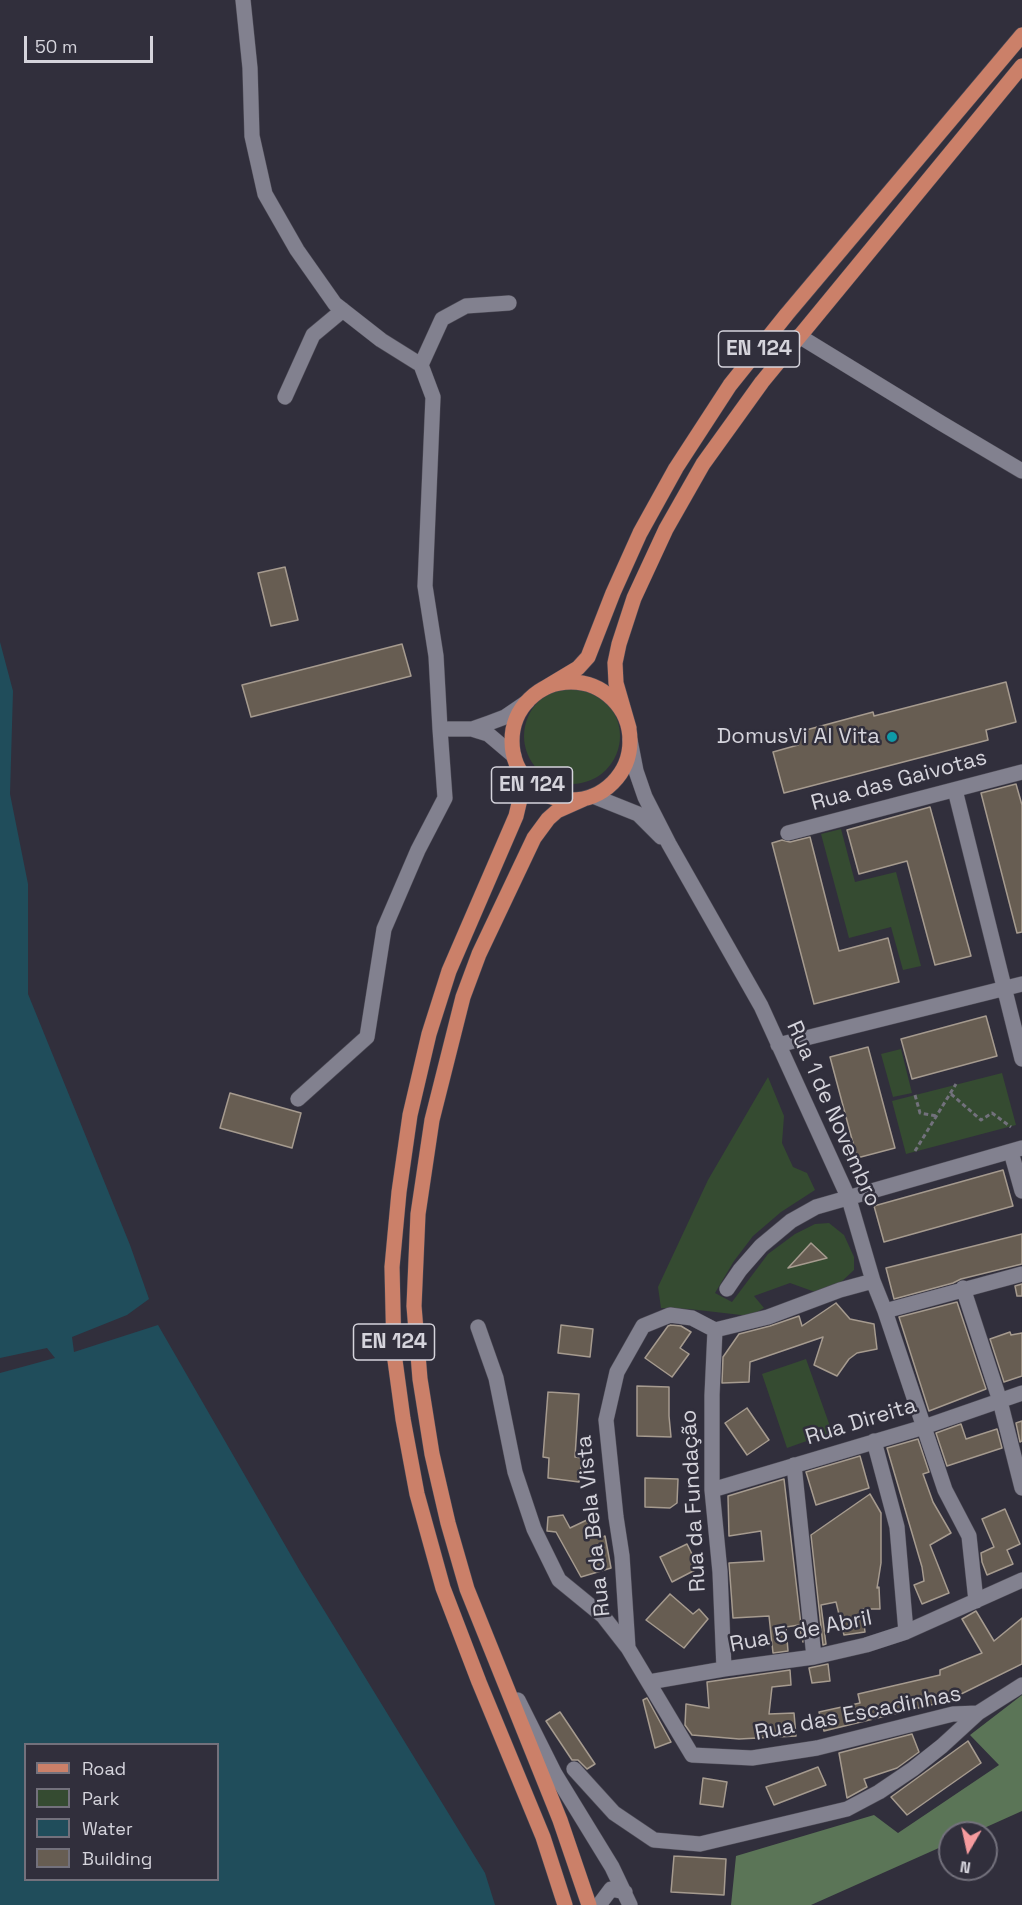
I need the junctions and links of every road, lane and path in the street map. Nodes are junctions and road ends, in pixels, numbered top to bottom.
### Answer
1 (243, 0) edge
2 (1022, 35) edge
3 (1022, 66) edge
4 (509, 303) dead end
5 (343, 310) junction
6 (799, 336) junction
7 (421, 365) junction
8 (285, 397) dead end
9 (1022, 471) edge
10 (543, 689) junction
11 (527, 702) junction
12 (440, 729) junction
13 (472, 729) junction
14 (630, 734) junction
15 (514, 756) junction
16 (520, 772) junction
17 (1022, 772) edge
18 (955, 790) junction
19 (588, 797) junction
20 (788, 833) dead end
21 (669, 844) junction
22 (1022, 984) edge
23 (1005, 989) junction
24 (778, 1045) junction
25 (1022, 1059) edge
26 (956, 1084) dead end
27 (951, 1094) junction
28 (915, 1095) dead end
29 (298, 1099) dead end
30 (937, 1116) junction
31 (1011, 1127) dead end
32 (1016, 1150) edge
33 (915, 1151) dead end
34 (1022, 1191) edge
35 (849, 1199) junction
36 (1022, 1274) edge
37 (873, 1281) junction
38 (963, 1288) junction
39 (727, 1289) dead end
40 (885, 1311) junction
41 (478, 1327) dead end
42 (715, 1330) junction
43 (1022, 1393) edge
44 (1000, 1401) junction
45 (924, 1426) junction
46 (874, 1441) junction
47 (794, 1465) junction
48 (1022, 1488) edge
49 (712, 1490) junction
50 (1022, 1580) edge
51 (975, 1601) junction
52 (906, 1632) junction
53 (628, 1648) junction
54 (490, 1650) junction
55 (814, 1657) junction
56 (724, 1669) junction
57 (649, 1682) junction
58 (1022, 1685) edge
59 (978, 1713) junction
60 (574, 1769) dead end
61 (627, 1898) edge
62 (565, 1905) edge
63 (589, 1905) edge
64 (599, 1905) edge

1 - 5 street
2 - 10 main road, EN 124
3 - 6 main road, EN 124
4 - 7 street
5 - 7 street
5 - 8 street
6 - 9 street
6 - 14 main road, EN 124
7 - 12 street
10 - 11 main road, EN 124
10 - 14 main road, EN 124
11 - 13 street
11 - 15 main road, EN 124
12 - 13 street
12 - 29 street
13 - 15 street
14 - 19 main road, EN 124
14 - 21 street
15 - 16 main road, EN 124
16 - 19 main road, EN 124
16 - 62 main road, EN 124
17 - 18 street, Rua das Gaivotas
18 - 20 street, Rua das Gaivotas
18 - 23 street
19 - 21 street
19 - 54 main road, EN 124
21 - 24 street, Rua 1 de Novembro
22 - 23 street
23 - 24 street
23 - 25 street
24 - 35 street, Rua 1 de Novembro
26 - 27 path
27 - 30 path
27 - 31 path
28 - 30 path
30 - 33 path
32 - 34 street
32 - 35 street
35 - 37 street, Rua 1 de Novembro
35 - 39 street
36 - 38 street
37 - 40 street, Rua 1 de Novembro
37 - 42 street
38 - 40 street
38 - 44 street
40 - 45 street, Rua 1 de Novembro
41 - 53 street, Rua das Escadinhas
42 - 49 street, Rua da Fundação
42 - 53 street, Rua da Bela Vista
43 - 44 street, Rua Direita
44 - 45 street, Rua Direita
44 - 48 street
45 - 46 street, Rua Direita
45 - 51 street, Rua 1 de Novembro
46 - 47 street, Rua Direita
46 - 52 street
47 - 49 street, Rua Direita
47 - 55 street
49 - 56 street, Rua da Fundação
50 - 51 street, Rua 5 de Abril
51 - 52 street, Rua 5 de Abril
52 - 55 street, Rua 5 de Abril
53 - 57 street, Rua das Escadinhas
54 - 61 street
54 - 63 main road, EN 124
55 - 56 street, Rua 5 de Abril
56 - 57 street, Rua 5 de Abril
57 - 59 street, Rua das Escadinhas
58 - 59 street
59 - 60 street
61 - 64 street

